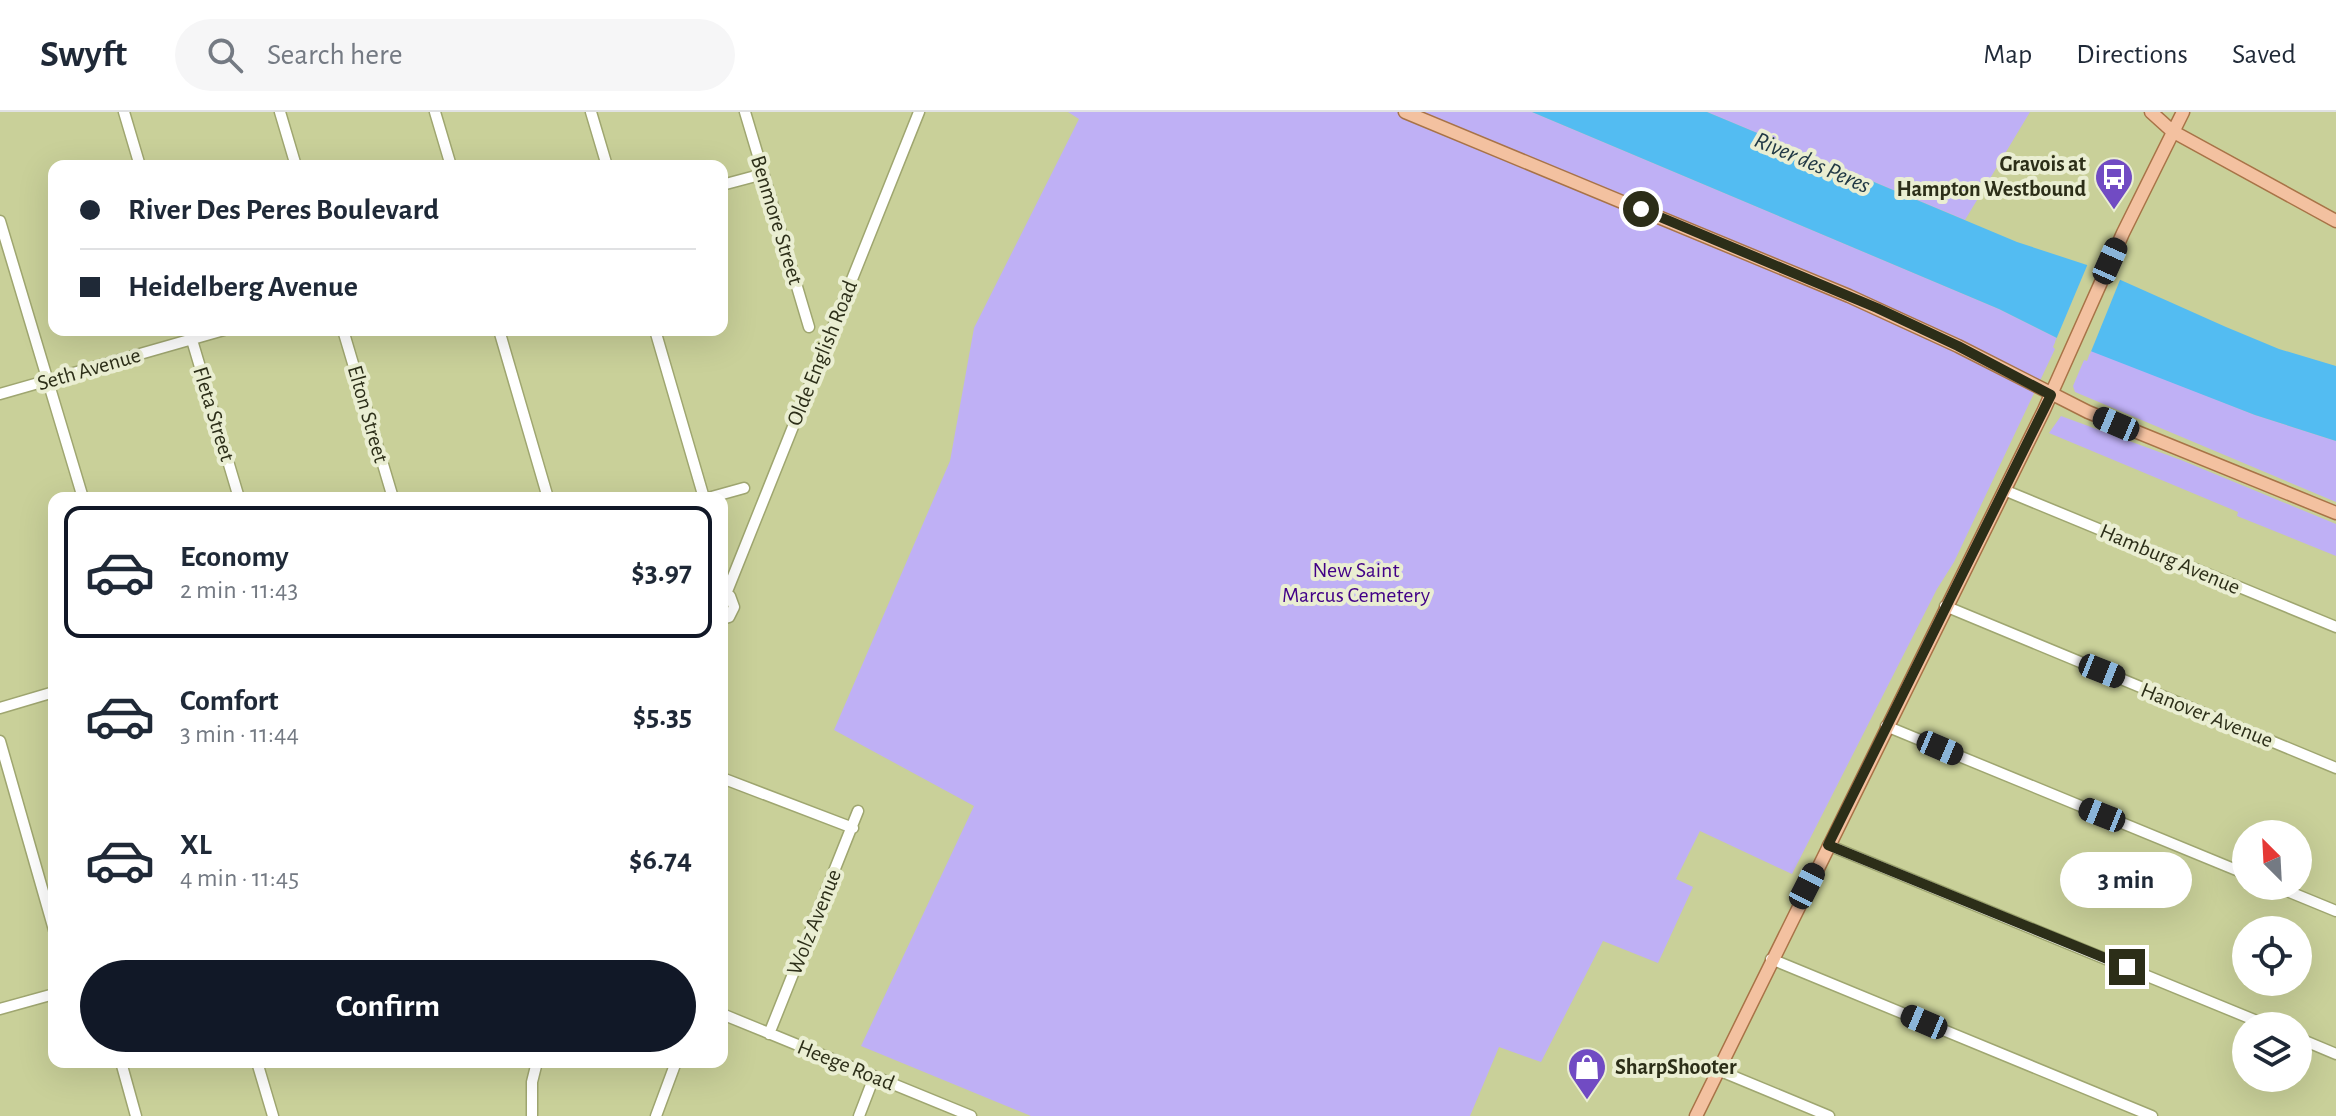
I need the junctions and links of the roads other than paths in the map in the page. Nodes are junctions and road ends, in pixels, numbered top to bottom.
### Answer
1 (124, 112) edge
2 (280, 112) edge
3 (435, 112) edge
4 (591, 112) edge
5 (745, 112) edge
6 (919, 112) edge
7 (1405, 112) edge
8 (2151, 112) edge
9 (2183, 112) edge
10 (2172, 131) junction
11 (138, 160) edge
12 (294, 160) edge
13 (449, 160) edge
14 (605, 160) edge
15 (763, 174) junction
16 (728, 183) edge
17 (0, 221) edge
18 (2336, 221) edge
19 (809, 327) dead end
20 (187, 336) edge
21 (190, 336) edge
22 (345, 336) edge
23 (501, 336) edge
24 (657, 336) edge
25 (48, 381) junction
26 (0, 394) edge
27 (2051, 395) junction
28 (744, 488) dead end
29 (2004, 490) junction
30 (81, 492) edge
31 (237, 492) edge
32 (391, 492) edge
33 (546, 492) edge
34 (704, 492) edge
35 (728, 492) edge
36 (2336, 513) edge
37 (728, 583) edge
38 (728, 596) edge
39 (1945, 606) junction
40 (728, 615) edge
41 (2336, 627) edge
42 (48, 694) edge
43 (0, 708) edge
44 (1886, 726) junction
45 (0, 741) edge
46 (2336, 768) edge
47 (728, 780) edge
48 (858, 811) dead end
49 (853, 828) junction
50 (1828, 845) junction
51 (2232, 868) edge
52 (2309, 900) edge
53 (48, 909) edge
54 (2336, 911) edge
55 (1771, 959) junction
56 (48, 996) edge
57 (0, 1009) edge
58 (2235, 1012) edge
59 (728, 1017) edge
60 (769, 1034) junction
61 (2312, 1044) edge
62 (2336, 1054) edge
63 (123, 1068) edge
64 (259, 1068) edge
65 (536, 1068) edge
66 (674, 1068) edge
67 (1718, 1070) junction
68 (874, 1077) junction
69 (136, 1116) edge
70 (273, 1116) edge
71 (532, 1116) edge
72 (656, 1116) edge
73 (859, 1116) edge
74 (971, 1116) edge
75 (1696, 1116) edge
76 (1829, 1116) edge
77 (2152, 1116) edge

1 - 11 street
2 - 12 street
3 - 13 street
4 - 14 street
5 - 15 street, Benmore Street
6 - 37 street, Olde English Road
7 - 27 main road
8 - 10 main road
9 - 10 main road
10 - 18 main road
10 - 27 main road
15 - 16 street
15 - 19 street, Benmore Street
17 - 25 street
20 - 25 street, Seth Avenue
21 - 31 street, Fleta Street
22 - 32 street, Elton Street
23 - 33 street
24 - 34 street
25 - 26 street, Seth Avenue
25 - 30 street
27 - 29 main road
27 - 36 main road
28 - 35 street
29 - 39 main road
29 - 41 street, Hamburg Avenue
38 - 40 street, Olde English Road
39 - 44 main road
39 - 46 street, Hanover Avenue
42 - 43 street
44 - 50 main road
44 - 51 street
45 - 53 street
47 - 49 street
48 - 49 street, Wolz Avenue
49 - 60 street, Wolz Avenue
50 - 55 main road
50 - 58 street
52 - 54 street
55 - 67 main road
55 - 77 street
56 - 57 street
59 - 60 street, Heege Road
60 - 68 street, Heege Road
61 - 62 street
63 - 69 street
64 - 70 street
65 - 71 street
66 - 72 street
67 - 75 main road
67 - 76 street
68 - 73 street
68 - 74 street, Heege Road

